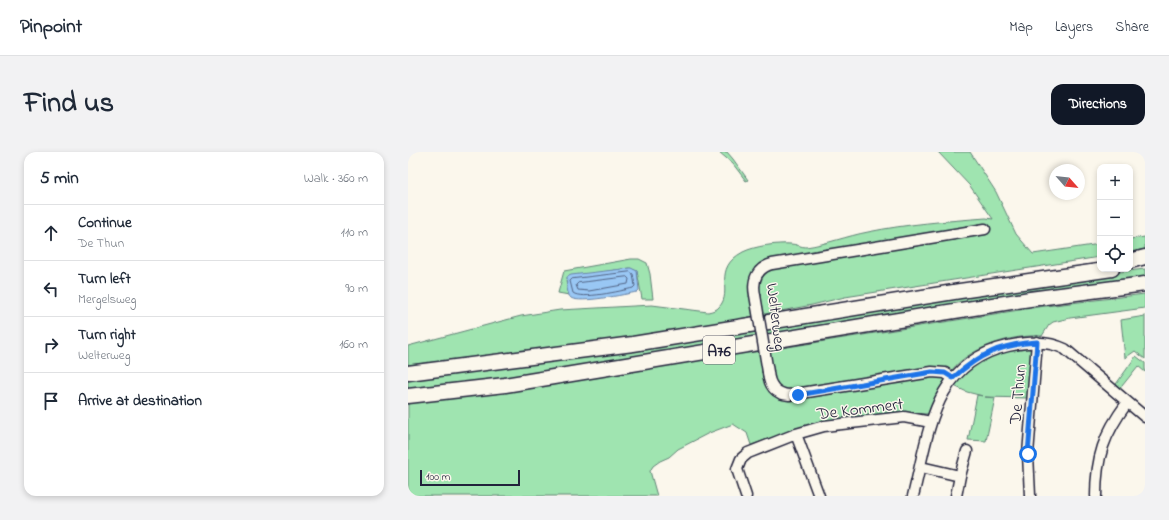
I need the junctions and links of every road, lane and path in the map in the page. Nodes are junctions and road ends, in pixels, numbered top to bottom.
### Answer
1 (985, 229) dead end
2 (1145, 257) edge
3 (1133, 260) edge
4 (1145, 265) edge
5 (1133, 267) edge
6 (1097, 270) edge
7 (1145, 284) edge
8 (1037, 342) junction
9 (408, 373) edge
10 (953, 378) junction
11 (408, 396) edge
12 (1127, 403) junction
13 (1145, 417) edge
14 (931, 422) junction
15 (796, 434) junction
16 (967, 451) dead end
17 (921, 467) junction
18 (960, 476) junction
19 (746, 496) edge
20 (819, 496) edge
21 (913, 496) edge
22 (956, 496) edge
23 (1030, 496) edge
24 (1096, 496) edge

1 - 10 street, Welterweg, bridge
2 - 3 highway
4 - 5 highway
6 - 9 highway, A76
7 - 11 highway, A76
8 - 10 street
8 - 12 street
8 - 23 street, De Thun
10 - 14 street
12 - 13 street
12 - 24 street
14 - 15 street, De Kommert
14 - 17 street
15 - 19 street, De Kommert
15 - 20 street
16 - 18 street
17 - 18 street
17 - 21 street
18 - 22 street

